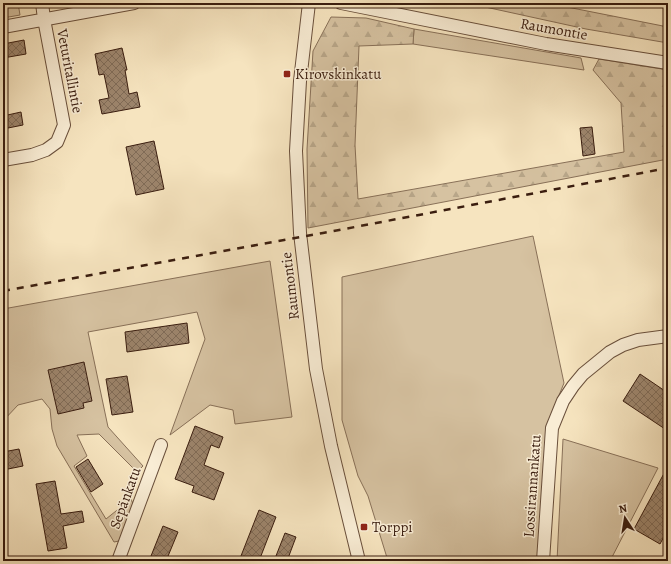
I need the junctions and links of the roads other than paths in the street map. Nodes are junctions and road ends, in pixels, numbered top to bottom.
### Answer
1 (42, 3) edge
2 (134, 3) edge
3 (309, 3) edge
4 (341, 3) edge
5 (44, 19) junction
6 (3, 27) edge
7 (668, 63) edge
8 (3, 160) edge
9 (668, 336) edge
10 (161, 445) dead end
11 (118, 561) edge
12 (359, 561) edge
13 (543, 561) edge

1 - 5 street, Veturitallintie
2 - 5 street
3 - 12 street, Raumontie
4 - 7 street, Raumontie
5 - 6 street
5 - 8 street, Veturitallintie
9 - 13 street, Lossirannankatu
10 - 11 street, Sepänkatu

